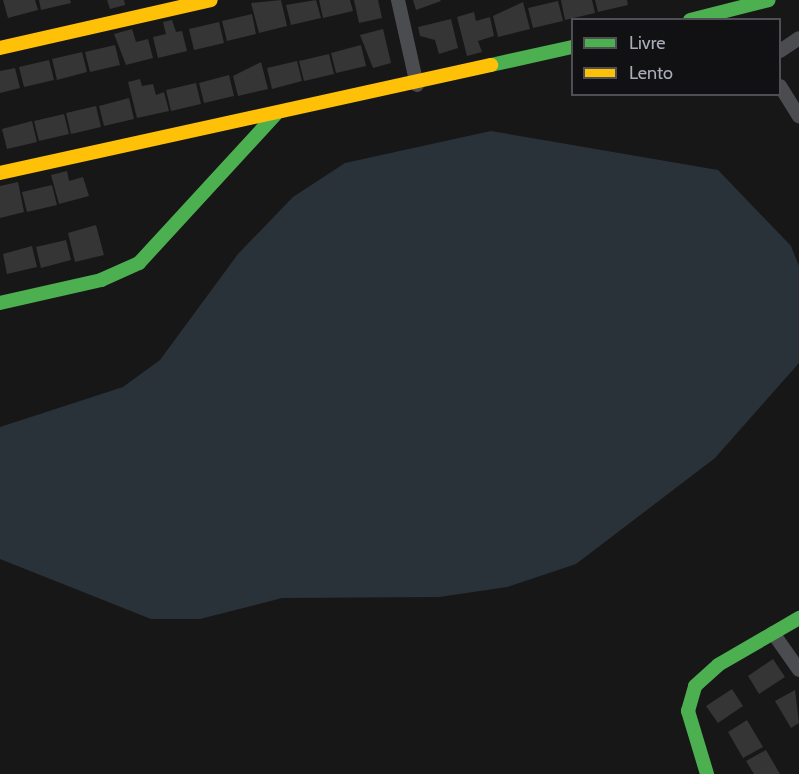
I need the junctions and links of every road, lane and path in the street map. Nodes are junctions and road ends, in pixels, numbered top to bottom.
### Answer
1 (212, 0) edge
2 (398, 0) edge
3 (769, 0) edge
4 (733, 15) edge
5 (707, 18) edge
6 (799, 38) edge
7 (0, 48) edge
8 (571, 48) edge
9 (781, 50) edge
10 (417, 84) junction
11 (781, 88) edge
12 (276, 114) junction
13 (799, 116) edge
14 (0, 173) edge
15 (0, 303) edge
16 (799, 618) edge
17 (773, 633) junction
18 (799, 670) edge
19 (705, 768) edge
20 (714, 774) edge

1 - 7 street
2 - 10 street
3 - 4 street
4 - 5 street
6 - 9 street
8 - 10 street
10 - 12 street
11 - 13 street
12 - 14 street
12 - 15 street
16 - 17 street
17 - 18 street
17 - 19 street
19 - 20 street

